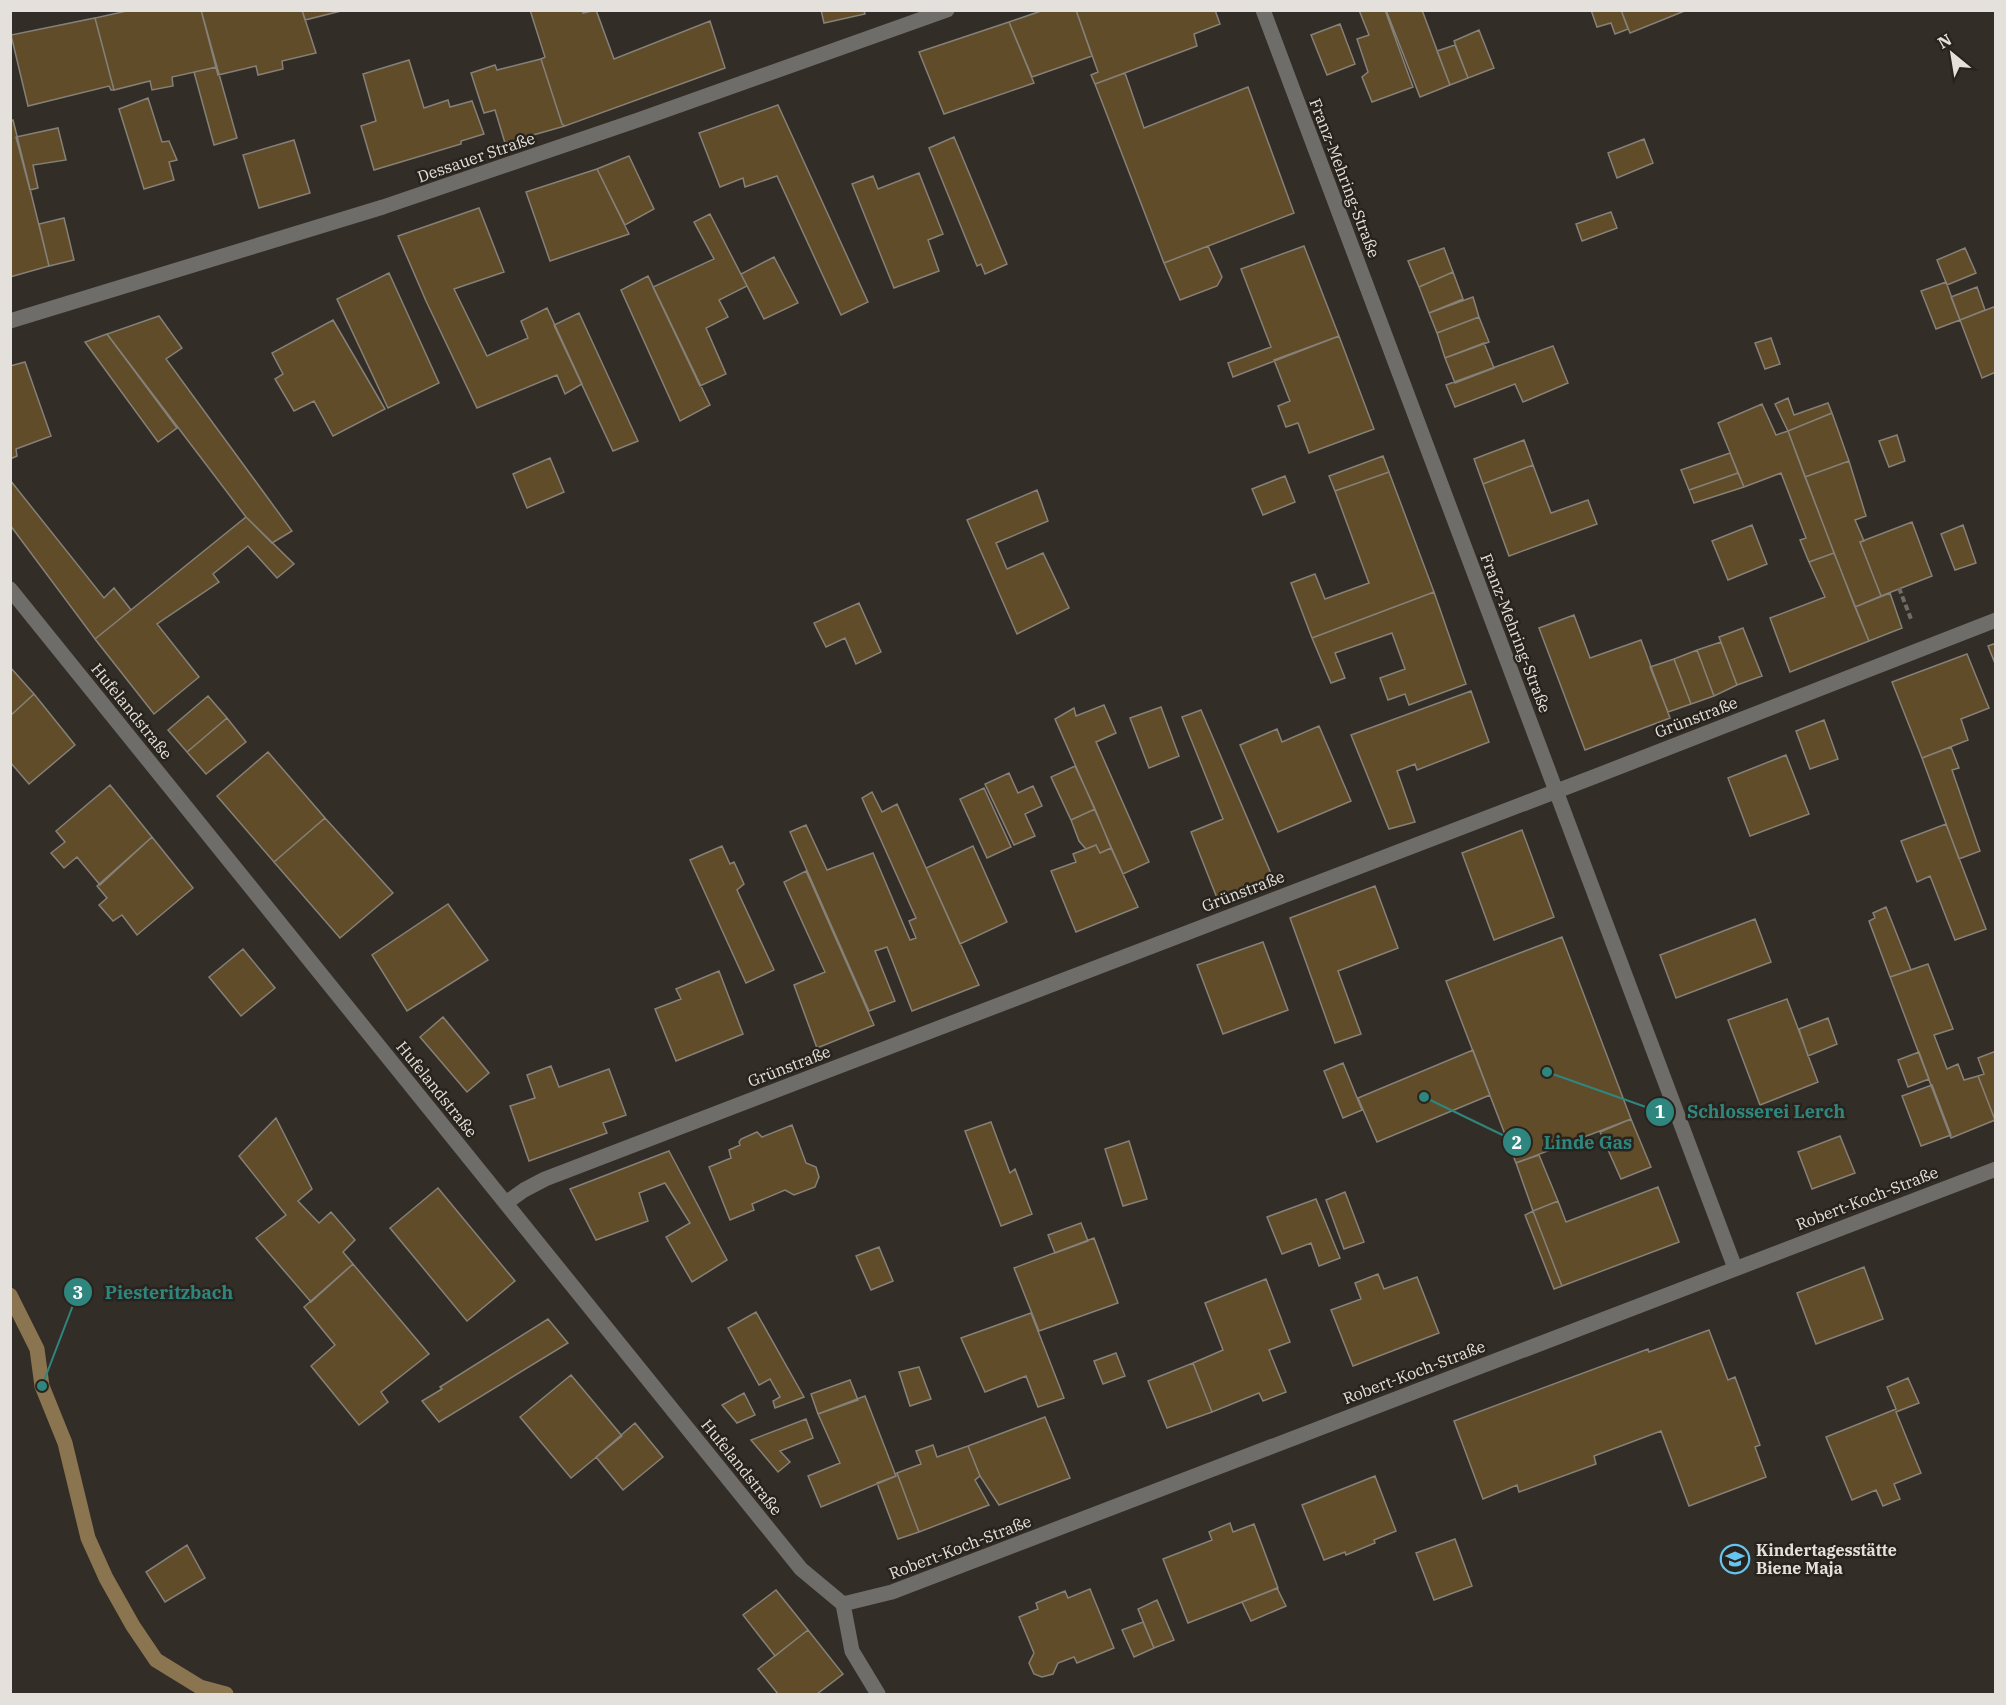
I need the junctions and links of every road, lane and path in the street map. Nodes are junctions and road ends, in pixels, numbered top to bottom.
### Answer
1 (948, 10) edge
2 (1263, 10) edge
3 (10, 321) edge
4 (10, 590) edge
5 (1995, 620) edge
6 (1556, 790) junction
7 (1995, 1169) edge
8 (506, 1203) junction
9 (1735, 1268) junction
10 (843, 1604) junction
11 (878, 1695) edge

1 - 3 street, Dessauer Straße
2 - 6 street, Franz-Mehring-Straße
4 - 8 street, Hufelandstraße
5 - 6 street, Grünstraße
6 - 8 street, Grünstraße
6 - 9 street, Franz-Mehring-Straße
7 - 9 street, Robert-Koch-Straße
8 - 10 street, Hufelandstraße
9 - 10 street, Robert-Koch-Straße
10 - 11 street

